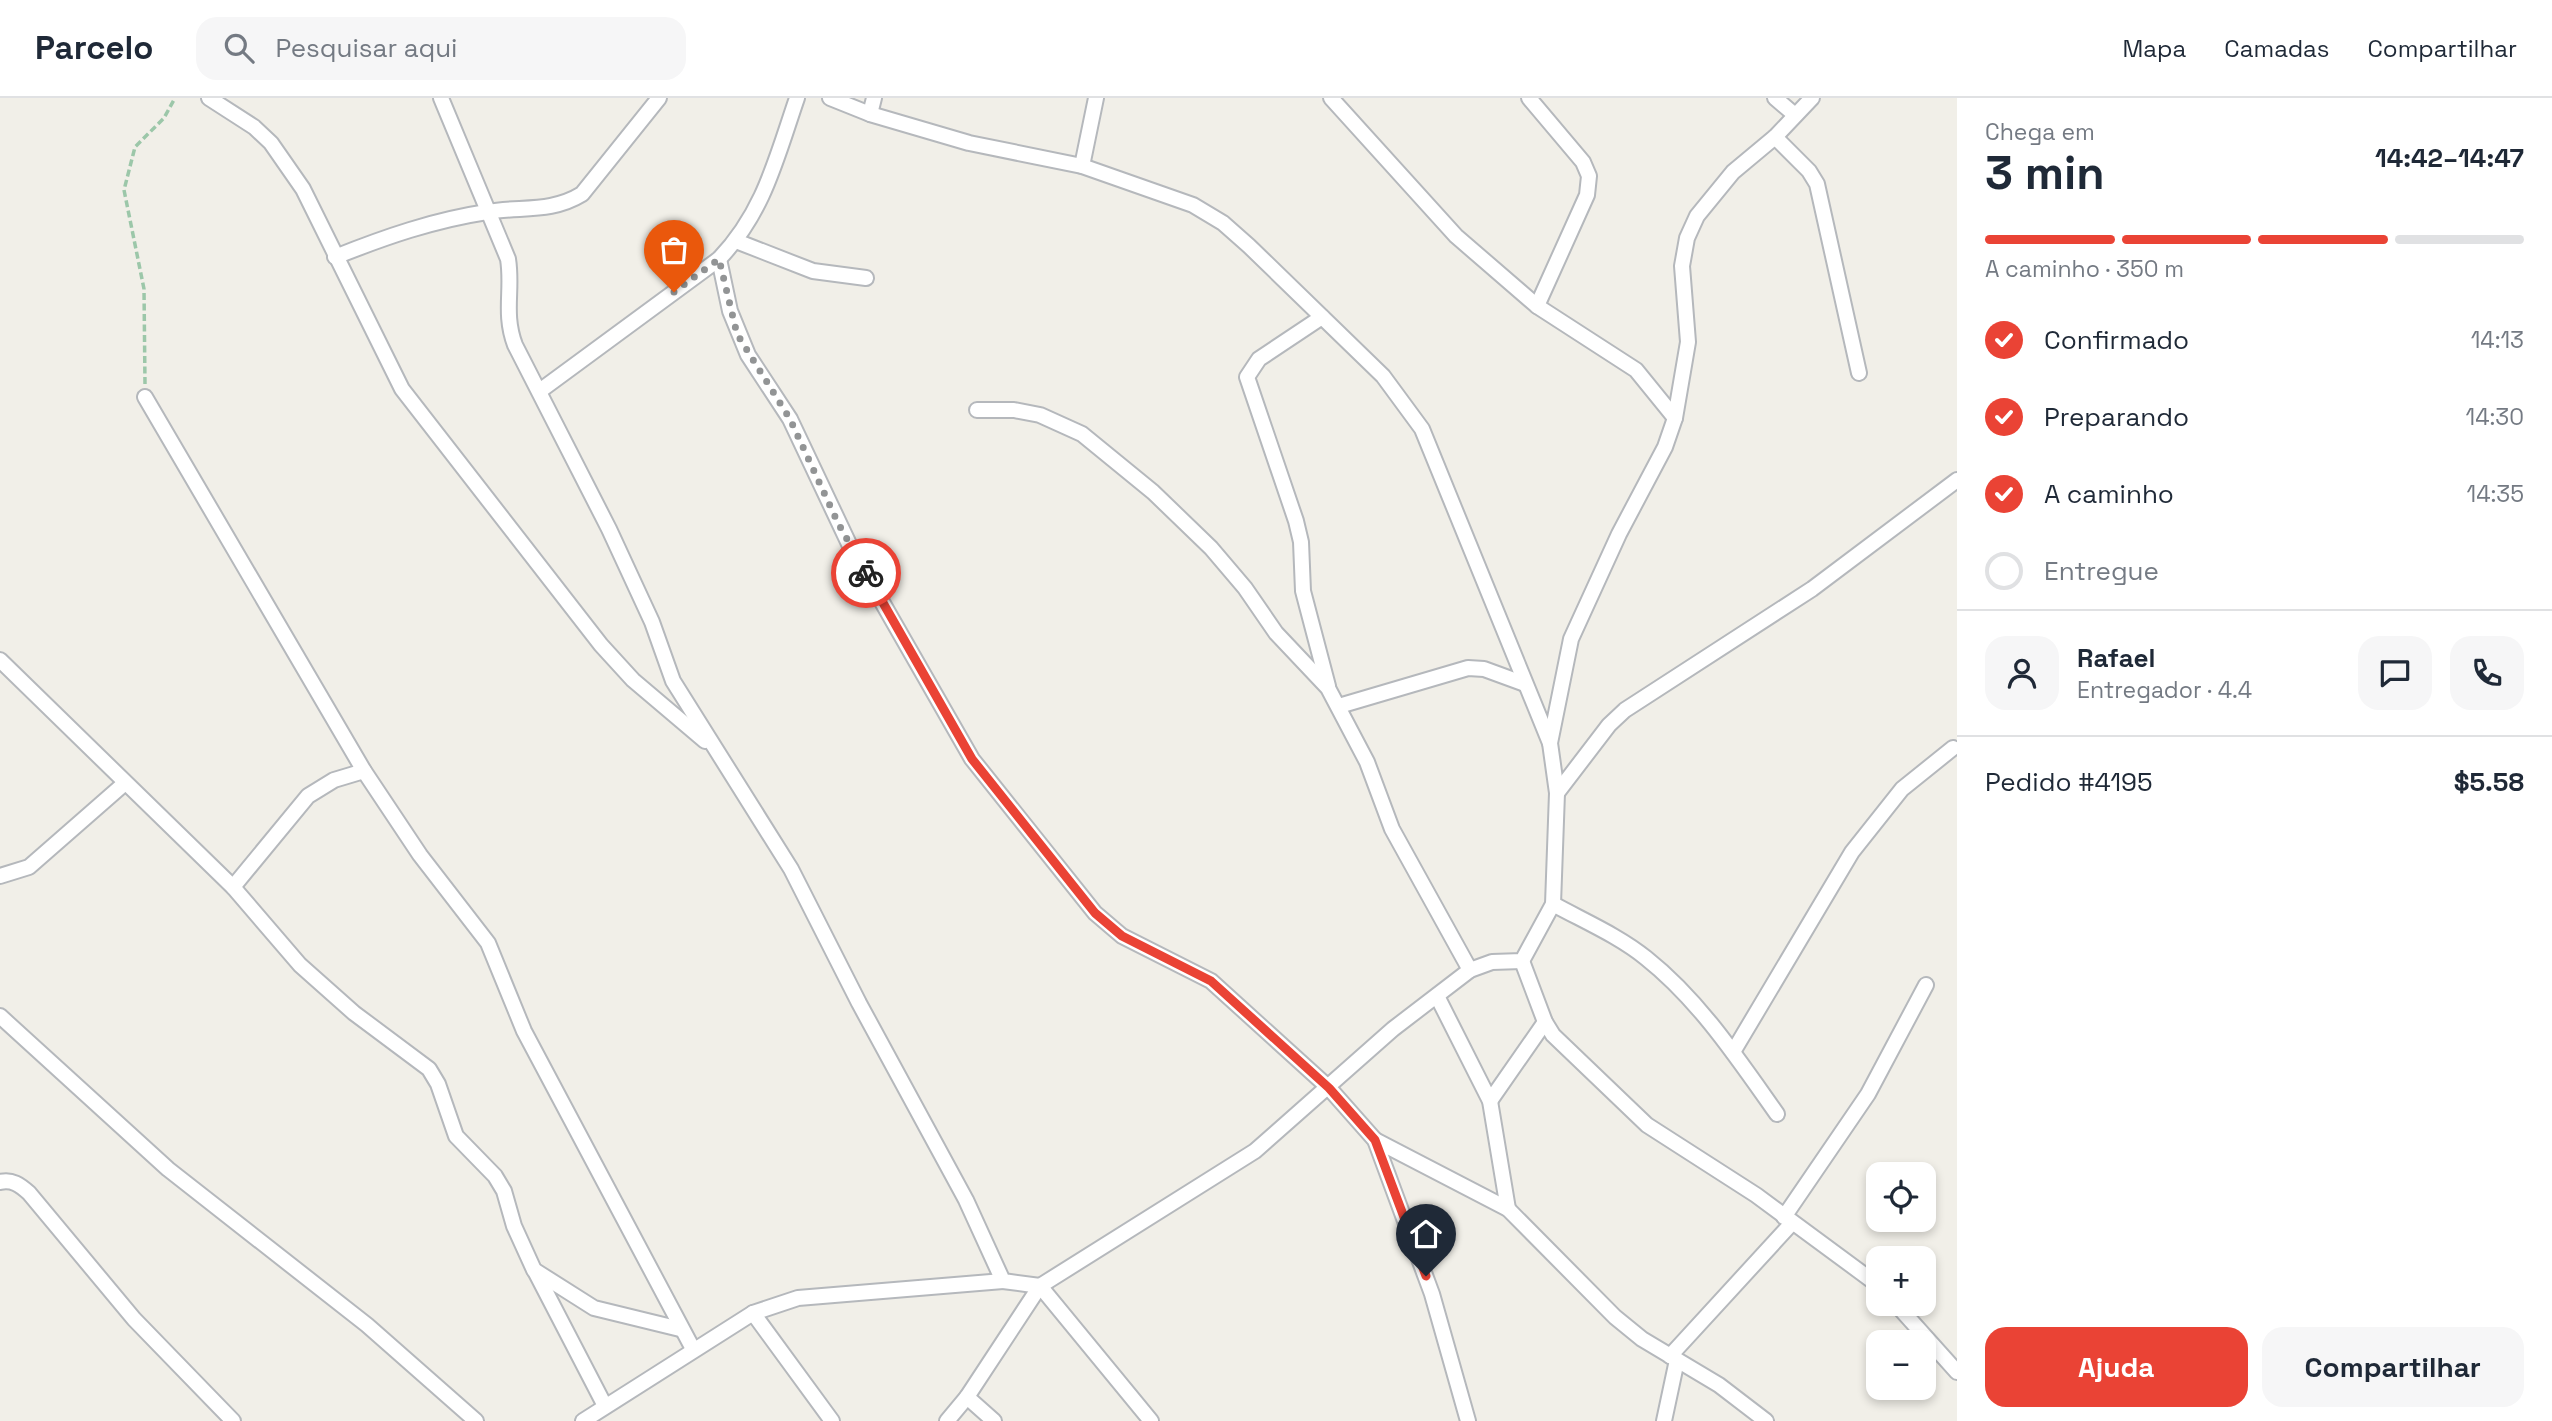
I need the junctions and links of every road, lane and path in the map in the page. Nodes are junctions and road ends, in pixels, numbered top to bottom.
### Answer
1 (175, 98) edge
2 (209, 98) edge
3 (441, 98) edge
4 (659, 98) edge
5 (797, 98) edge
6 (830, 98) edge
7 (874, 98) edge
8 (1096, 98) edge
9 (1331, 98) edge
10 (1529, 98) edge
11 (1775, 98) edge
12 (1812, 98) edge
13 (870, 114) junction
14 (1795, 115) junction
15 (1775, 137) junction
16 (1082, 166) junction
17 (489, 211) junction
18 (736, 241) junction
19 (335, 257) junction
20 (719, 259) junction
21 (866, 278) dead end
22 (1537, 306) junction
23 (1322, 317) junction
24 (1859, 373) dead end
25 (541, 390) junction
26 (145, 397) joint
27 (977, 410) dead end
28 (1675, 418) junction
29 (1957, 480) edge
30 (0, 660) edge
31 (1525, 684) junction
32 (1328, 688) junction
33 (1339, 706) junction
34 (1550, 743) junction
35 (714, 748) junction
36 (1953, 748) dead end
37 (364, 771) junction
38 (125, 783) junction
39 (1557, 793) junction
40 (0, 876) edge
41 (233, 887) junction
42 (1553, 904) junction
43 (1522, 961) junction
44 (1469, 970) junction
45 (1926, 985) dead end
46 (1437, 996) junction
47 (0, 1016) edge
48 (1545, 1022) junction
49 (1733, 1052) junction
50 (1329, 1088) junction
51 (1490, 1101) junction
52 (1777, 1114) dead end
53 (1375, 1140) junction
54 (0, 1182) edge
55 (1508, 1209) junction
56 (1788, 1220) junction
57 (534, 1270) junction
58 (1866, 1276) edge
59 (1003, 1281) junction
60 (1040, 1286) junction
61 (752, 1313) junction
62 (1907, 1316) edge
63 (680, 1329) junction
64 (693, 1349) junction
65 (1674, 1358) junction
66 (1957, 1372) edge
67 (967, 1397) junction
68 (605, 1406) junction
69 (233, 1421) edge
70 (476, 1421) edge
71 (583, 1421) edge
72 (832, 1421) edge
73 (947, 1421) edge
74 (994, 1421) edge
75 (1151, 1421) edge
76 (1468, 1421) edge
77 (1664, 1421) edge
78 (1766, 1421) edge

1 - 26 path
2 - 19 street
3 - 17 street
4 - 17 street
5 - 18 street
6 - 13 street
7 - 13 street
8 - 16 street
9 - 22 street
10 - 22 street
11 - 14 street
12 - 14 street
13 - 16 street
14 - 15 street
15 - 24 street
15 - 28 street
16 - 23 street
17 - 19 street
17 - 25 street
18 - 20 street
18 - 21 street
19 - 35 street
20 - 25 street
20 - 50 street
22 - 28 street
23 - 31 street
23 - 32 street
25 - 35 street
26 - 37 street
27 - 32 street
28 - 34 street
29 - 39 street
30 - 38 street
31 - 33 street
31 - 34 street
32 - 33 street
33 - 44 street
34 - 39 street
35 - 59 street
36 - 49 street
37 - 41 street
37 - 63 street
38 - 40 street
38 - 41 street
39 - 42 street
41 - 57 street
42 - 43 street
42 - 49 street
43 - 44 street
43 - 48 street
44 - 46 street
45 - 56 street
46 - 50 street
46 - 51 street
47 - 70 street
48 - 51 street
48 - 56 street
49 - 52 street
50 - 53 street
50 - 60 street
51 - 55 street
53 - 55 street
53 - 76 street
54 - 69 street
55 - 65 street
56 - 58 street
56 - 65 street
57 - 63 street
57 - 68 street
59 - 60 street
59 - 61 street
60 - 67 street
60 - 75 street
61 - 64 street
61 - 72 street
62 - 66 street
63 - 64 street
64 - 68 street
65 - 77 street
65 - 78 street
67 - 73 street
67 - 74 street
68 - 71 street

